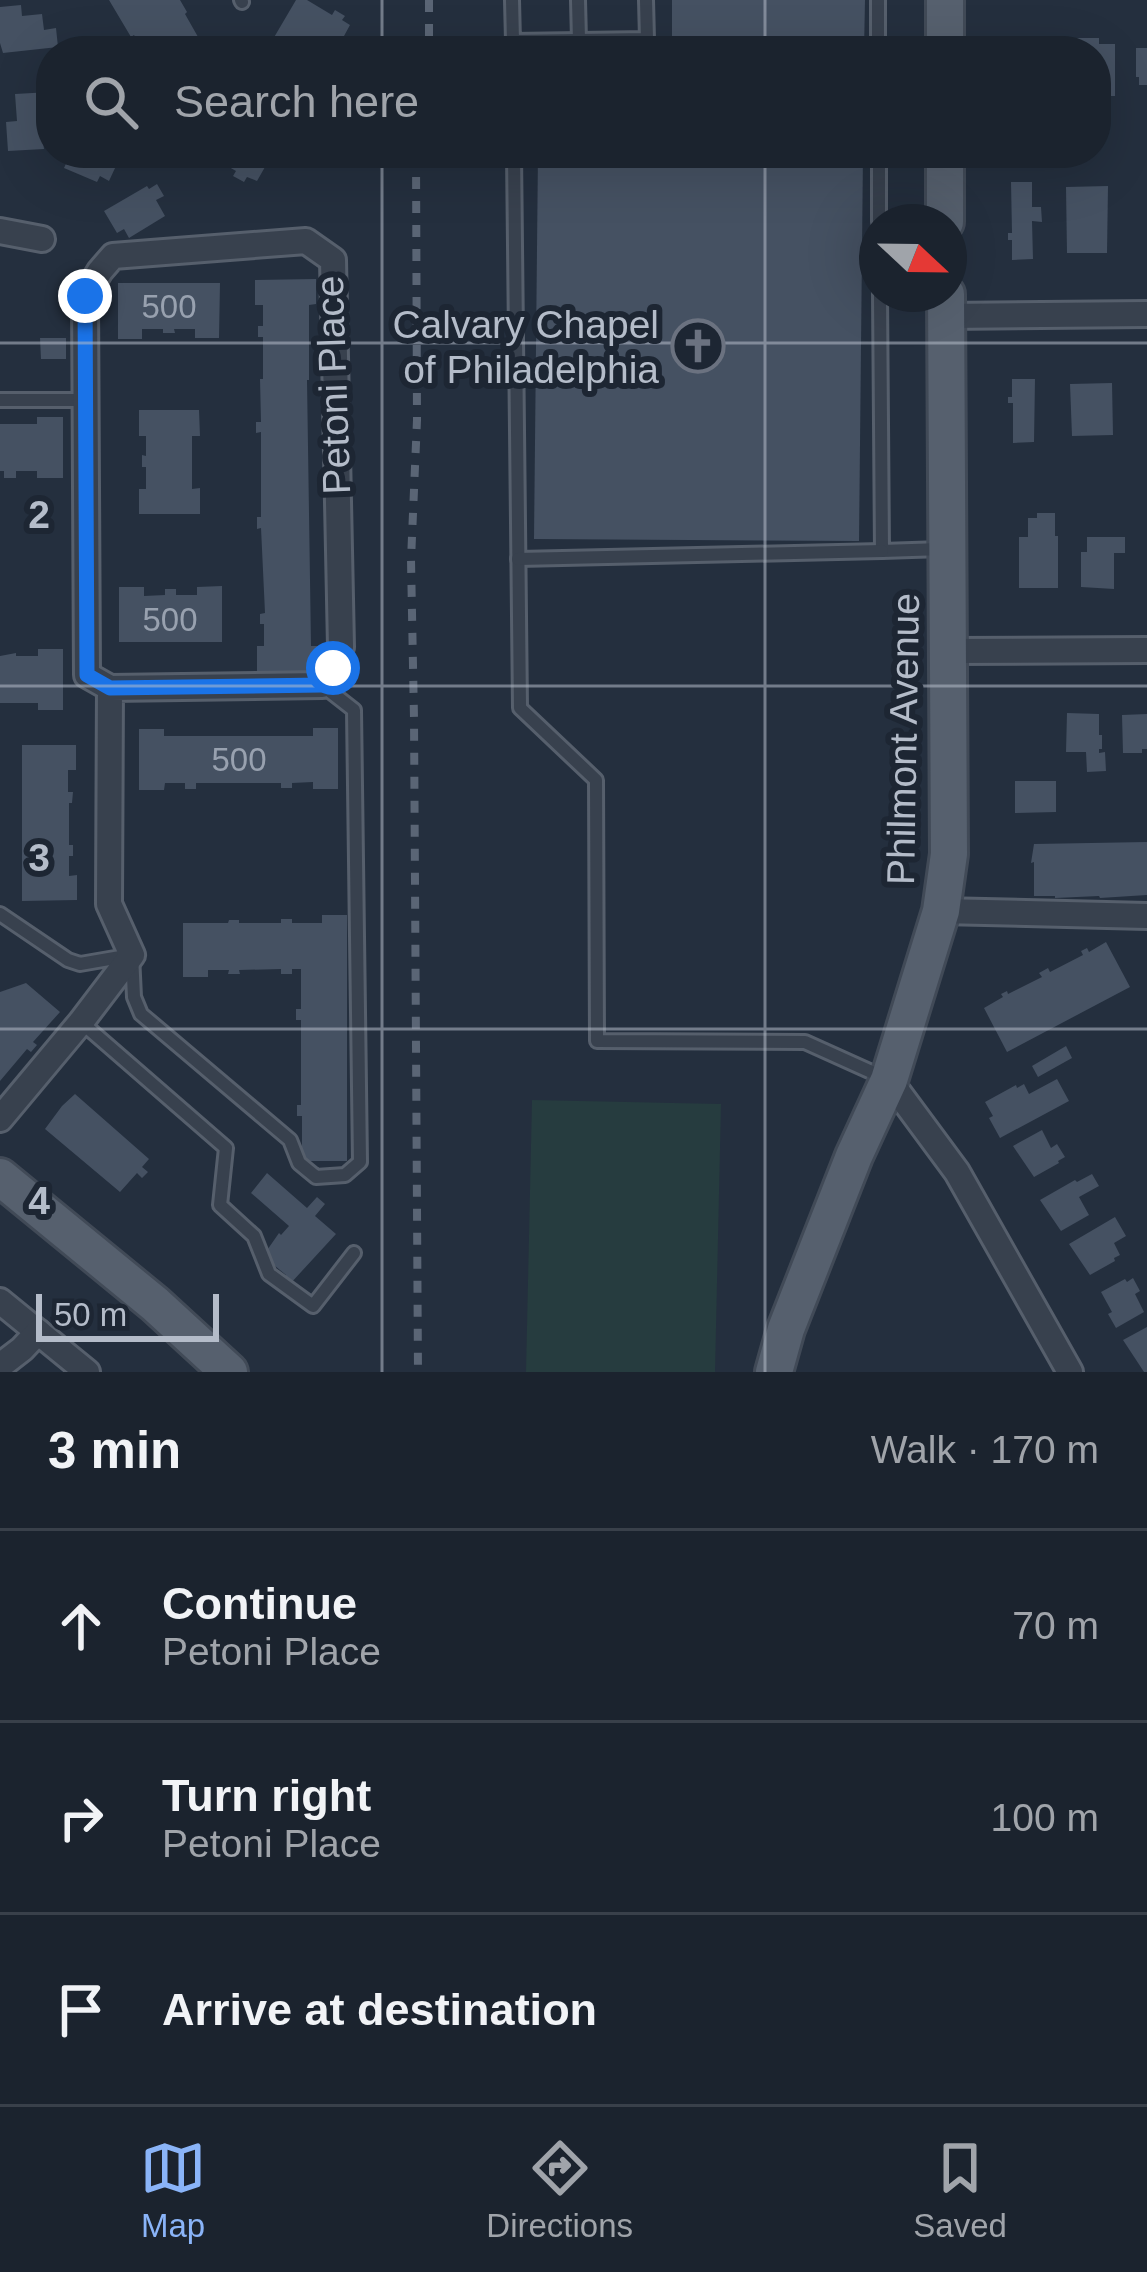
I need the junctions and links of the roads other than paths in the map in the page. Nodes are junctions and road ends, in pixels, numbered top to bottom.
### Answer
1 (512, 0) edge
2 (578, 0) edge
3 (646, 0) edge
4 (878, 0) edge
5 (945, 0) edge
6 (513, 36) edge
7 (579, 36) edge
8 (646, 36) edge
9 (878, 36) edge
10 (945, 36) edge
11 (514, 168) edge
12 (879, 168) edge
13 (945, 168) edge
14 (879, 204) edge
15 (945, 204) edge
16 (0, 231) edge
17 (42, 239) dead end
18 (967, 306) edge
19 (880, 312) edge
20 (946, 312) edge
21 (1147, 314) edge
22 (0, 400) edge
23 (86, 400) junction
24 (948, 549) junction
25 (882, 551) junction
26 (518, 559) junction
27 (1147, 650) edge
28 (950, 651) junction
29 (322, 685) junction
30 (110, 688) junction
31 (941, 911) junction
32 (0, 914) edge
33 (1146, 918) edge
34 (132, 955) junction
35 (81, 1022) junction
36 (889, 1080) junction
37 (0, 1119) edge
38 (0, 1177) edge
39 (354, 1253) dead end
40 (0, 1300) edge
41 (38, 1332) junction
42 (0, 1366) edge
43 (87, 1372) edge
44 (229, 1372) edge
45 (774, 1372) edge
46 (1070, 1372) edge

1 - 6 lane
2 - 7 lane
3 - 8 lane
4 - 9 lane
5 - 10 main road
11 - 26 lane
12 - 14 lane
13 - 15 main road
16 - 17 street
18 - 21 street
19 - 25 lane
20 - 24 main road, Philmont Avenue
22 - 23 lane
23 - 29 street, Petoni Place
23 - 30 street, Petoni Place
24 - 25 lane
24 - 28 main road, Philmont Avenue
25 - 26 lane
26 - 36 lane
27 - 28 street
28 - 31 main road, Philmont Avenue
29 - 30 street
29 - 34 lane
30 - 34 street, Petoni Place
31 - 33 street
31 - 36 main road, Philmont Avenue
32 - 34 lane
34 - 35 street
35 - 37 street
35 - 39 lane
36 - 45 main road, Philmont Avenue
36 - 46 street
38 - 44 main road
40 - 41 street
41 - 42 street
41 - 43 street

